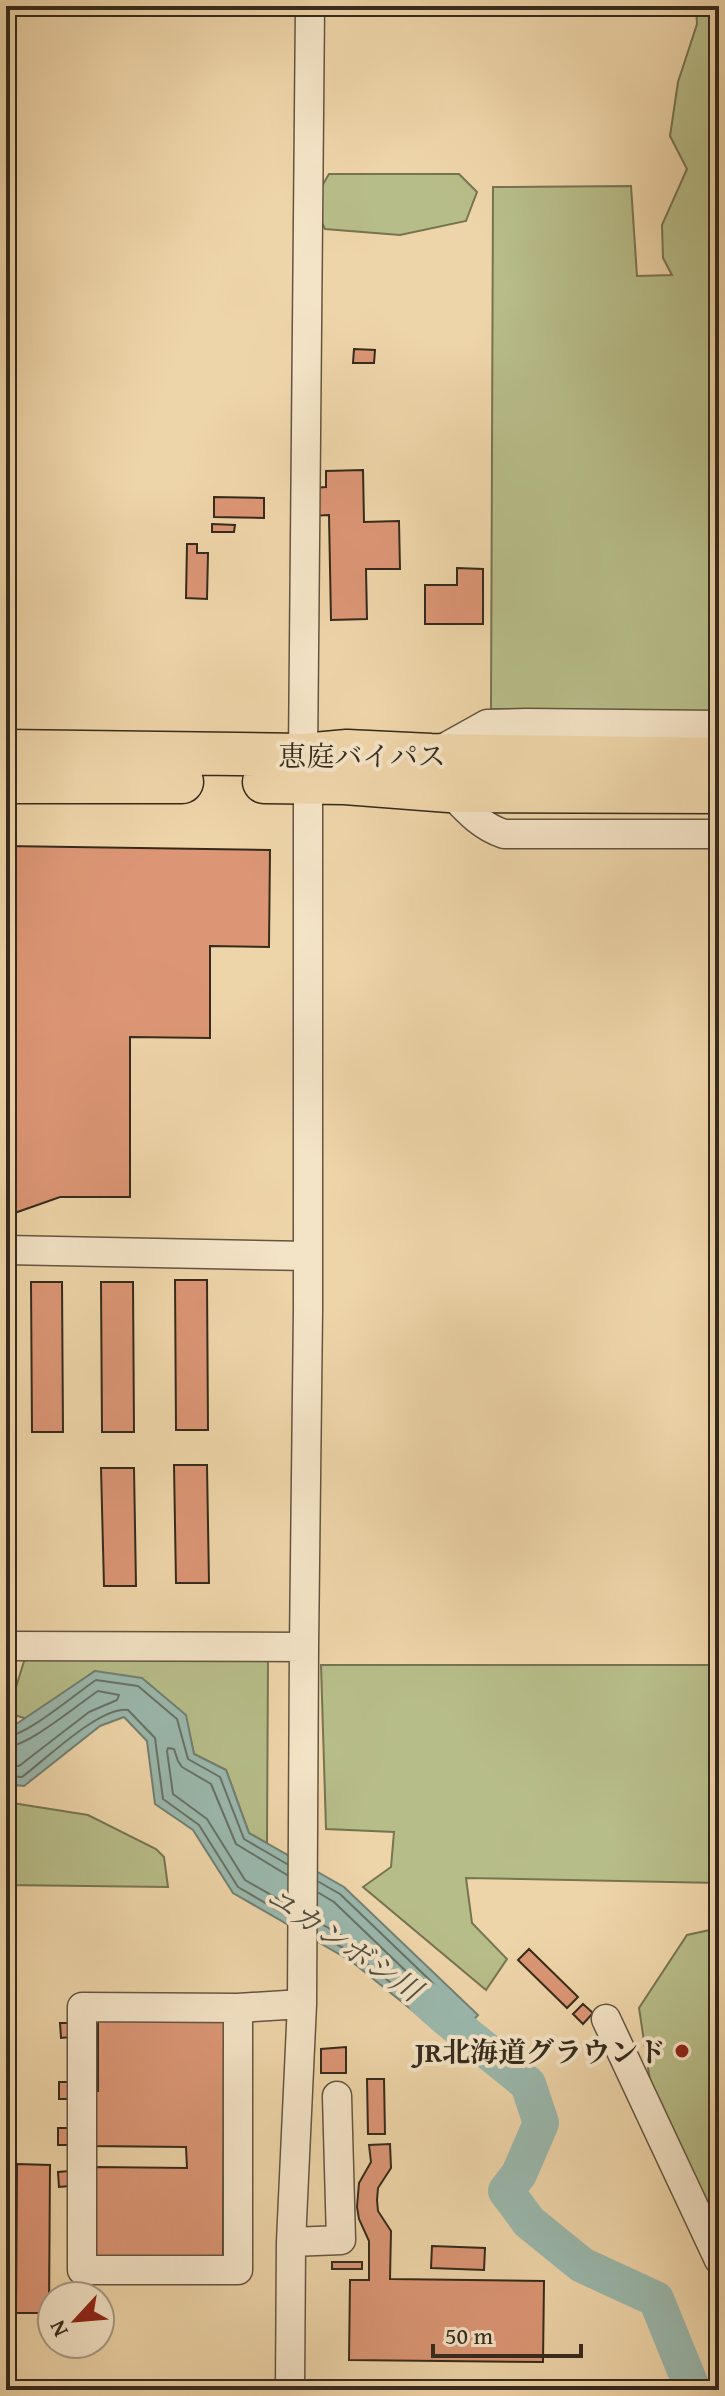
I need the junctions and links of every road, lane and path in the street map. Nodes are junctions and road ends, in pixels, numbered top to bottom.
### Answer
1 (310, 6) edge
2 (719, 725) edge
3 (6, 751) edge
4 (719, 759) edge
5 (306, 769) junction
6 (440, 773) junction
7 (6, 782) edge
8 (719, 792) edge
9 (719, 834) edge
10 (6, 1250) edge
11 (308, 1256) junction
12 (6, 1646) edge
13 (304, 1647) junction
14 (302, 2004) junction
15 (238, 2008) junction
16 (606, 2019) dead end
17 (337, 2096) dead end
18 (291, 2242) junction
19 (719, 2260) edge
20 (290, 2390) edge

1 - 5 street
2 - 6 street
3 - 5 highway, 恵庭バイパス
4 - 6 highway, 恵庭バイパス
5 - 6 highway, 恵庭バイパス
5 - 7 highway, 恵庭バイパス
5 - 11 street
6 - 8 highway, 恵庭バイパス
6 - 9 street
10 - 11 street
11 - 13 street
12 - 13 street
13 - 14 street
14 - 15 street
14 - 18 street
15 - 15 street
16 - 19 street
17 - 18 street
18 - 20 street

